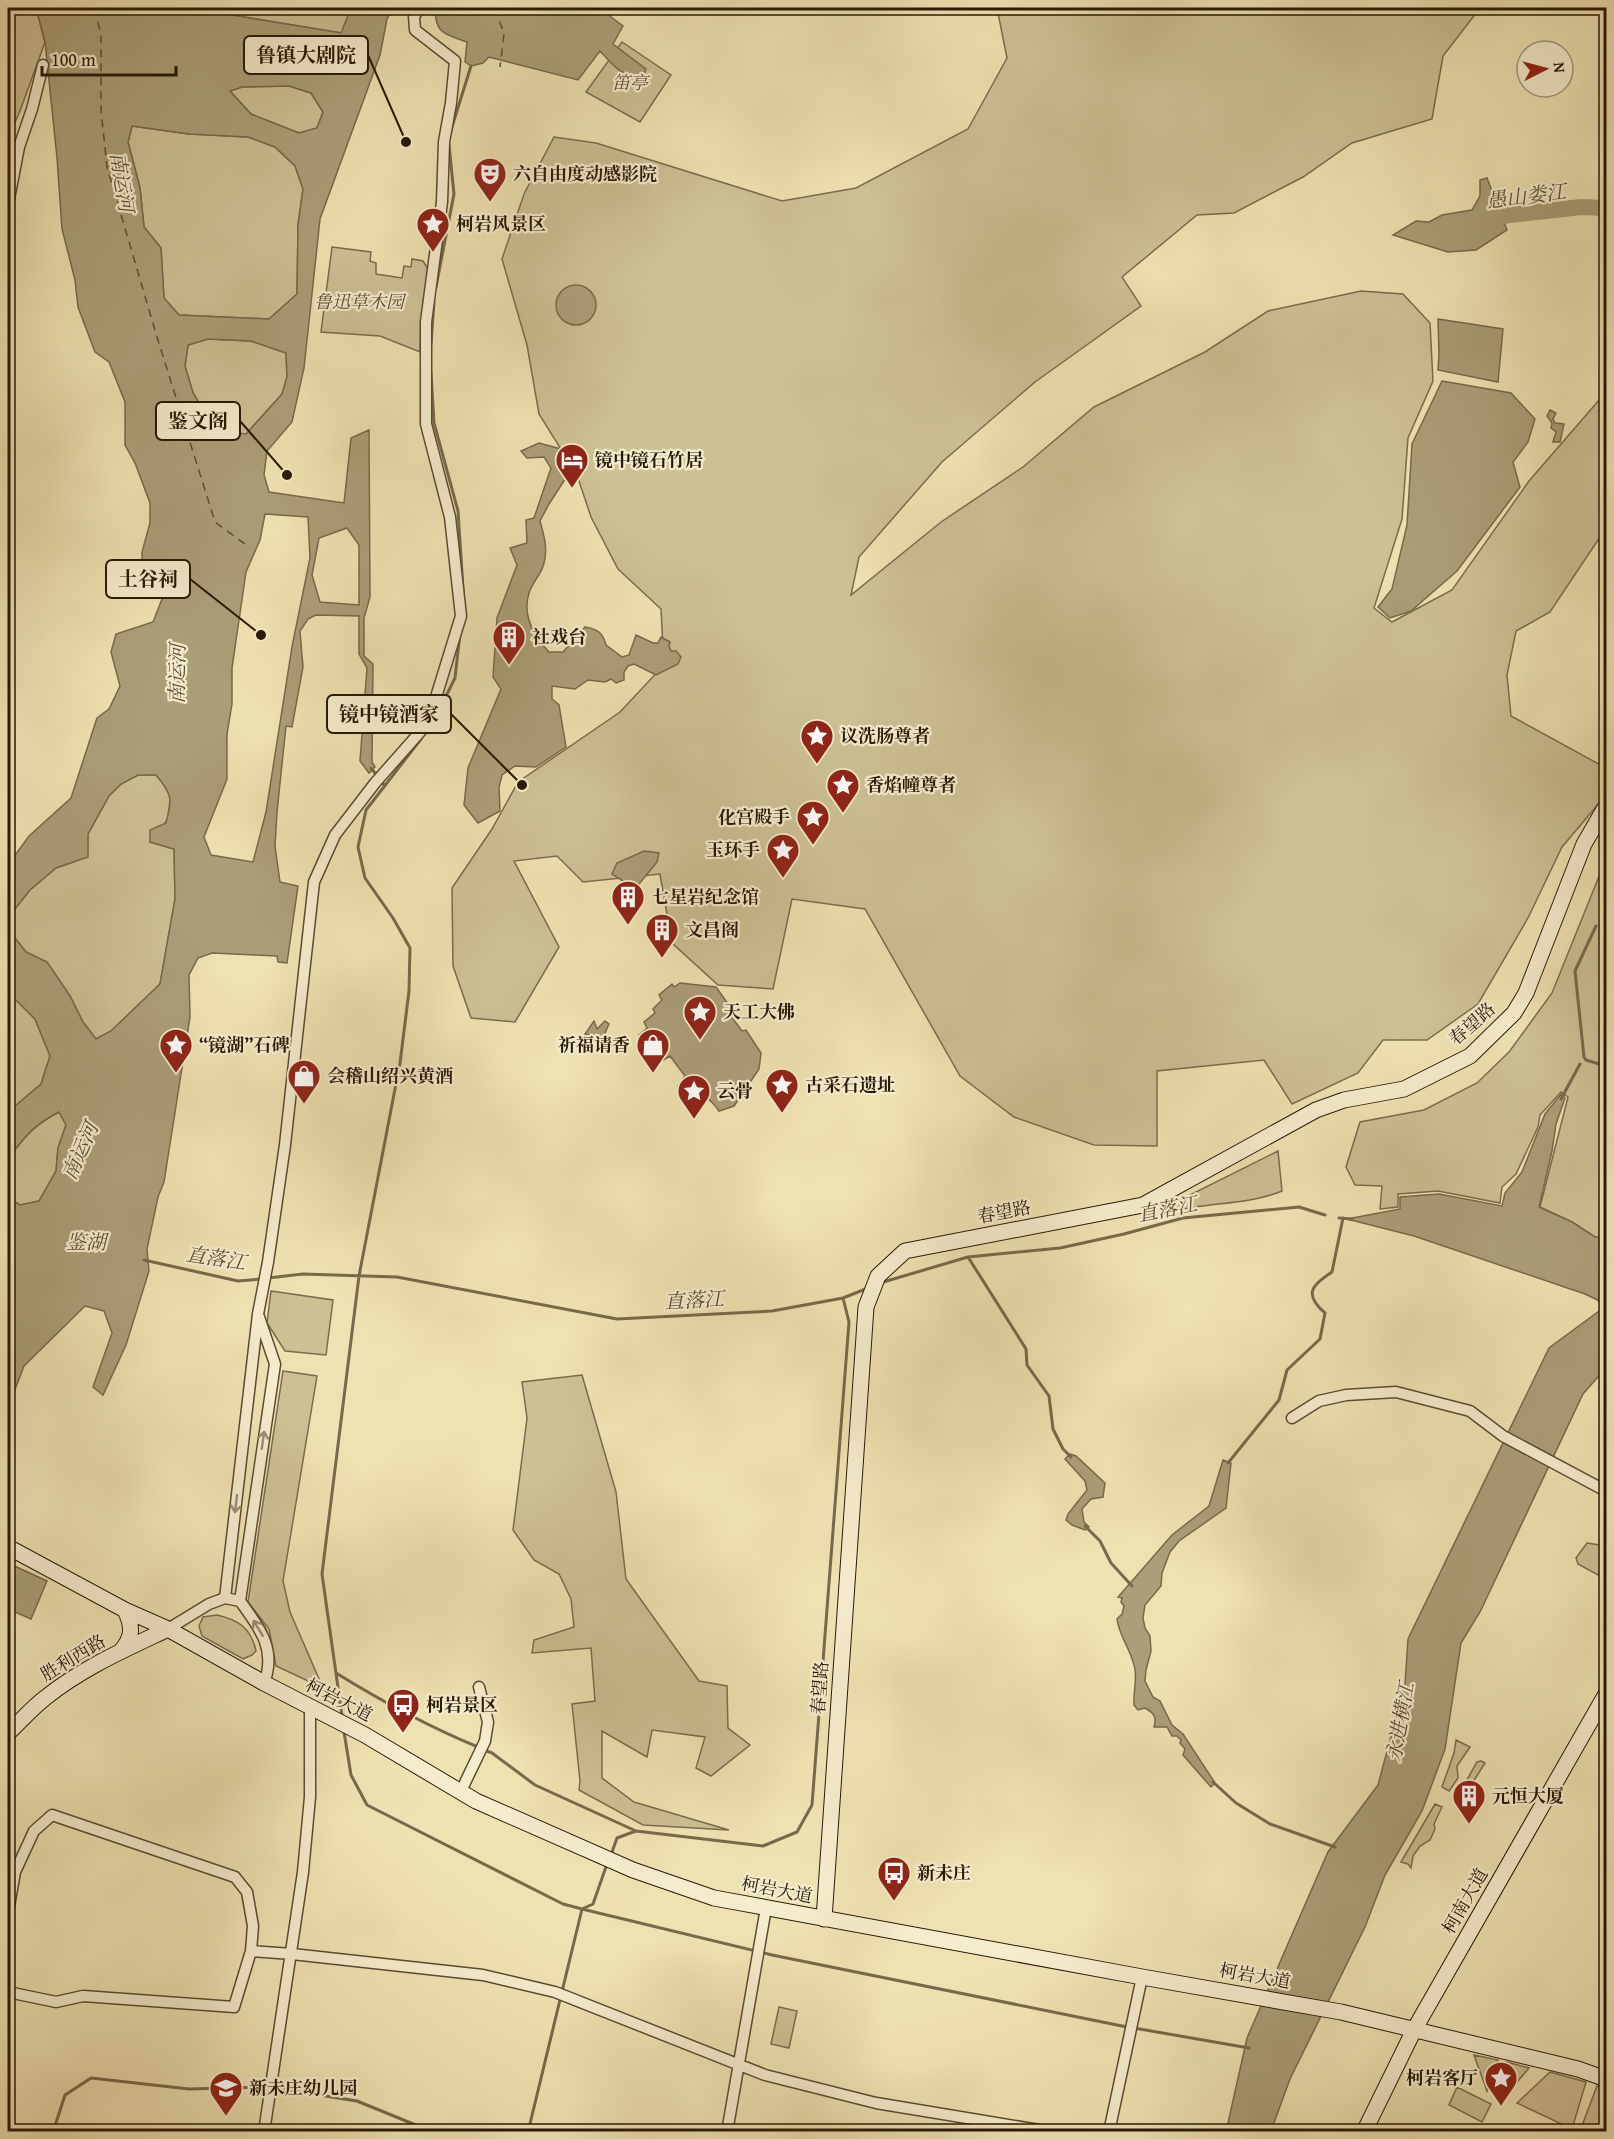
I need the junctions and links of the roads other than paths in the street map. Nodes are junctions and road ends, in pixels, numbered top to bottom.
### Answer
1 (420, 8) edge
2 (43, 64) dead end
3 (8, 204) edge
4 (1606, 806) edge
5 (258, 1314) junction
6 (1292, 1418) dead end
7 (1606, 1491) edge
8 (8, 1547) edge
9 (225, 1598) junction
10 (240, 1601) junction
11 (125, 1610) junction
12 (168, 1629) junction
13 (105, 1659) junction
14 (264, 1683) junction
15 (479, 1687) dead end
16 (1606, 1694) edge
17 (315, 1710) junction
18 (8, 1733) edge
19 (461, 1791) junction
20 (9, 1894) edge
21 (766, 1908) junction
22 (8, 1911) edge
23 (824, 1919) junction
24 (251, 1951) junction
25 (292, 1954) junction
26 (1142, 1977) junction
27 (8, 1992) edge
28 (1414, 2030) junction
29 (739, 2065) junction
30 (1606, 2079) edge
31 (264, 2132) edge
32 (728, 2132) edge
33 (1051, 2132) edge
34 (1109, 2132) edge
35 (1364, 2132) edge

1 - 5 street
2 - 3 street
4 - 23 street, 春望路
5 -> 9 street
10 -> 5 street
6 - 7 street
8 - 11 street, 柯岩大道
9 - 10 street
9 - 12 street
14 -> 10 street
11 - 12 street, 柯岩大道
11 - 13 street
12 - 13 street, 胜利西路
12 - 14 street, 柯岩大道
13 - 18 street, 胜利西路
14 - 17 street, 柯岩大道
15 - 19 street
16 - 28 street, 柯南大道
17 - 19 street, 柯岩大道
17 - 25 street
19 - 21 street, 柯岩大道
20 - 22 street
20 - 24 street
21 - 23 street, 柯岩大道
21 - 29 street
23 - 26 street, 柯岩大道
24 - 25 street
24 - 27 street
25 - 29 street
25 - 31 street
26 - 28 street, 柯岩大道
26 - 34 street
28 - 30 street, 柯岩大道
28 - 35 street, 柯南大道
29 - 32 street
29 - 33 street

